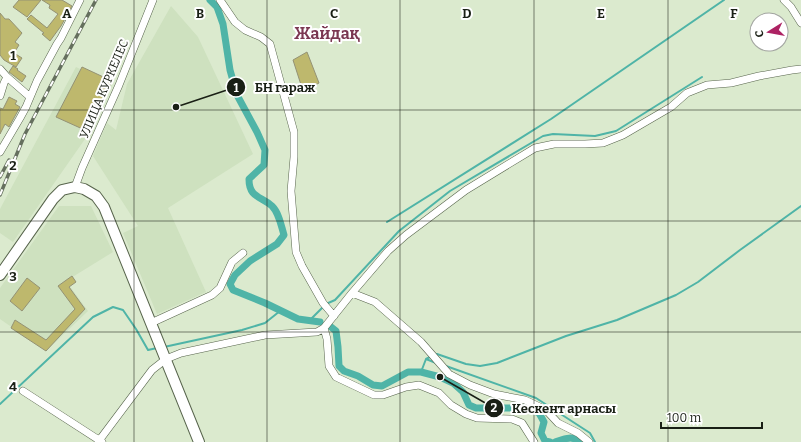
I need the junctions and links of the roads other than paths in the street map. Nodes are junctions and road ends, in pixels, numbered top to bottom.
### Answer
1 (80, 0) edge
2 (153, 0) edge
3 (220, 0) edge
4 (784, 0) edge
5 (801, 23) edge
6 (0, 69) edge
7 (801, 69) edge
8 (7, 77) junction
9 (0, 96) edge
10 (30, 97) junction
11 (0, 152) edge
12 (75, 187) junction
13 (243, 253) dead end
14 (0, 275) edge
15 (352, 293) junction
16 (334, 316) junction
17 (151, 323) junction
18 (324, 328) junction
19 (162, 351) junction
20 (23, 391) dead end
21 (100, 441) edge
22 (199, 442) edge
23 (534, 442) edge
24 (589, 442) edge

1 - 10 street
2 - 12 street, УЛИЦА КУРКЕЛЕС
3 - 16 street
4 - 5 street
6 - 8 street
7 - 15 street
8 - 9 street
8 - 10 street
10 - 11 street
12 - 14 main road
12 - 17 main road
13 - 17 street
15 - 16 street
15 - 24 street
16 - 18 street
17 - 19 main road
18 - 19 street
18 - 23 street
19 - 21 street
19 - 22 main road
20 - 21 street

